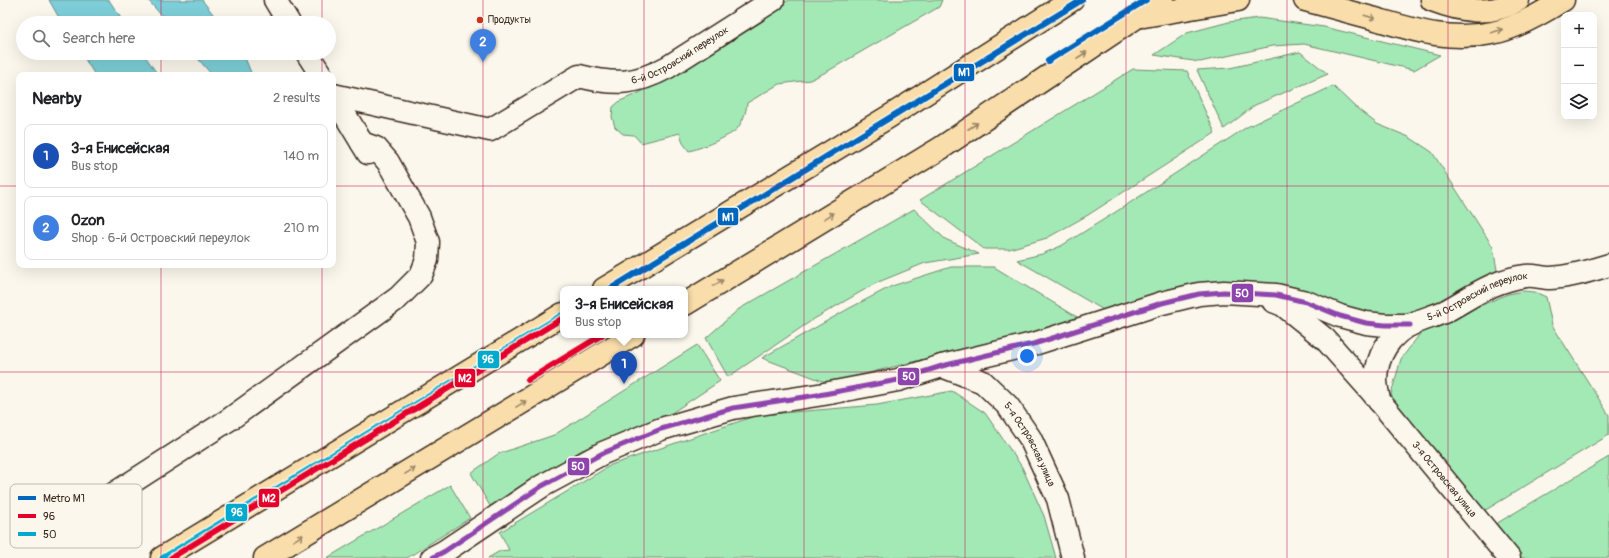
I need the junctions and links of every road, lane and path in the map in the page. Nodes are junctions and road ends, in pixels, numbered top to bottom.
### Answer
1 (275, 0) edge
2 (773, 0) edge
3 (1072, 0) edge
4 (1162, 0) edge
5 (1238, 0) edge
6 (1305, 0) edge
7 (1432, 0) edge
8 (1518, 0) edge
9 (1564, 0) edge
10 (285, 16) edge
11 (1139, 16) junction
12 (311, 60) edge
13 (319, 72) edge
14 (336, 96) edge
15 (336, 100) edge
16 (1609, 265) edge
17 (609, 286) edge
18 (1252, 294) junction
19 (688, 302) edge
20 (560, 316) edge
21 (1410, 325) junction
22 (628, 338) edge
23 (942, 366) junction
24 (1379, 400) junction
25 (129, 484) edge
26 (162, 558) edge
27 (265, 558) edge
28 (432, 558) edge
29 (1073, 558) edge
30 (1509, 558) edge

1 - 10 street
2 - 14 street, 6-й Островский переулок
3 - 17 main road
4 - 11 main road
5 - 11 main road
6 -> 9 main road
7 - 8 main road
19 -> 11 main road
12 - 13 street
15 - 25 street, 6-й Островский переулок
16 - 21 street, 5-й Островский переулок
18 - 21 street
18 - 23 street
18 - 24 street, 3-я Островская улица
20 - 26 main road
21 - 24 street, 5-й Островский переулок
27 -> 22 main road
23 - 28 street
23 - 29 street, 5-я Островская улица
24 - 30 street, 3-я Островская улица

